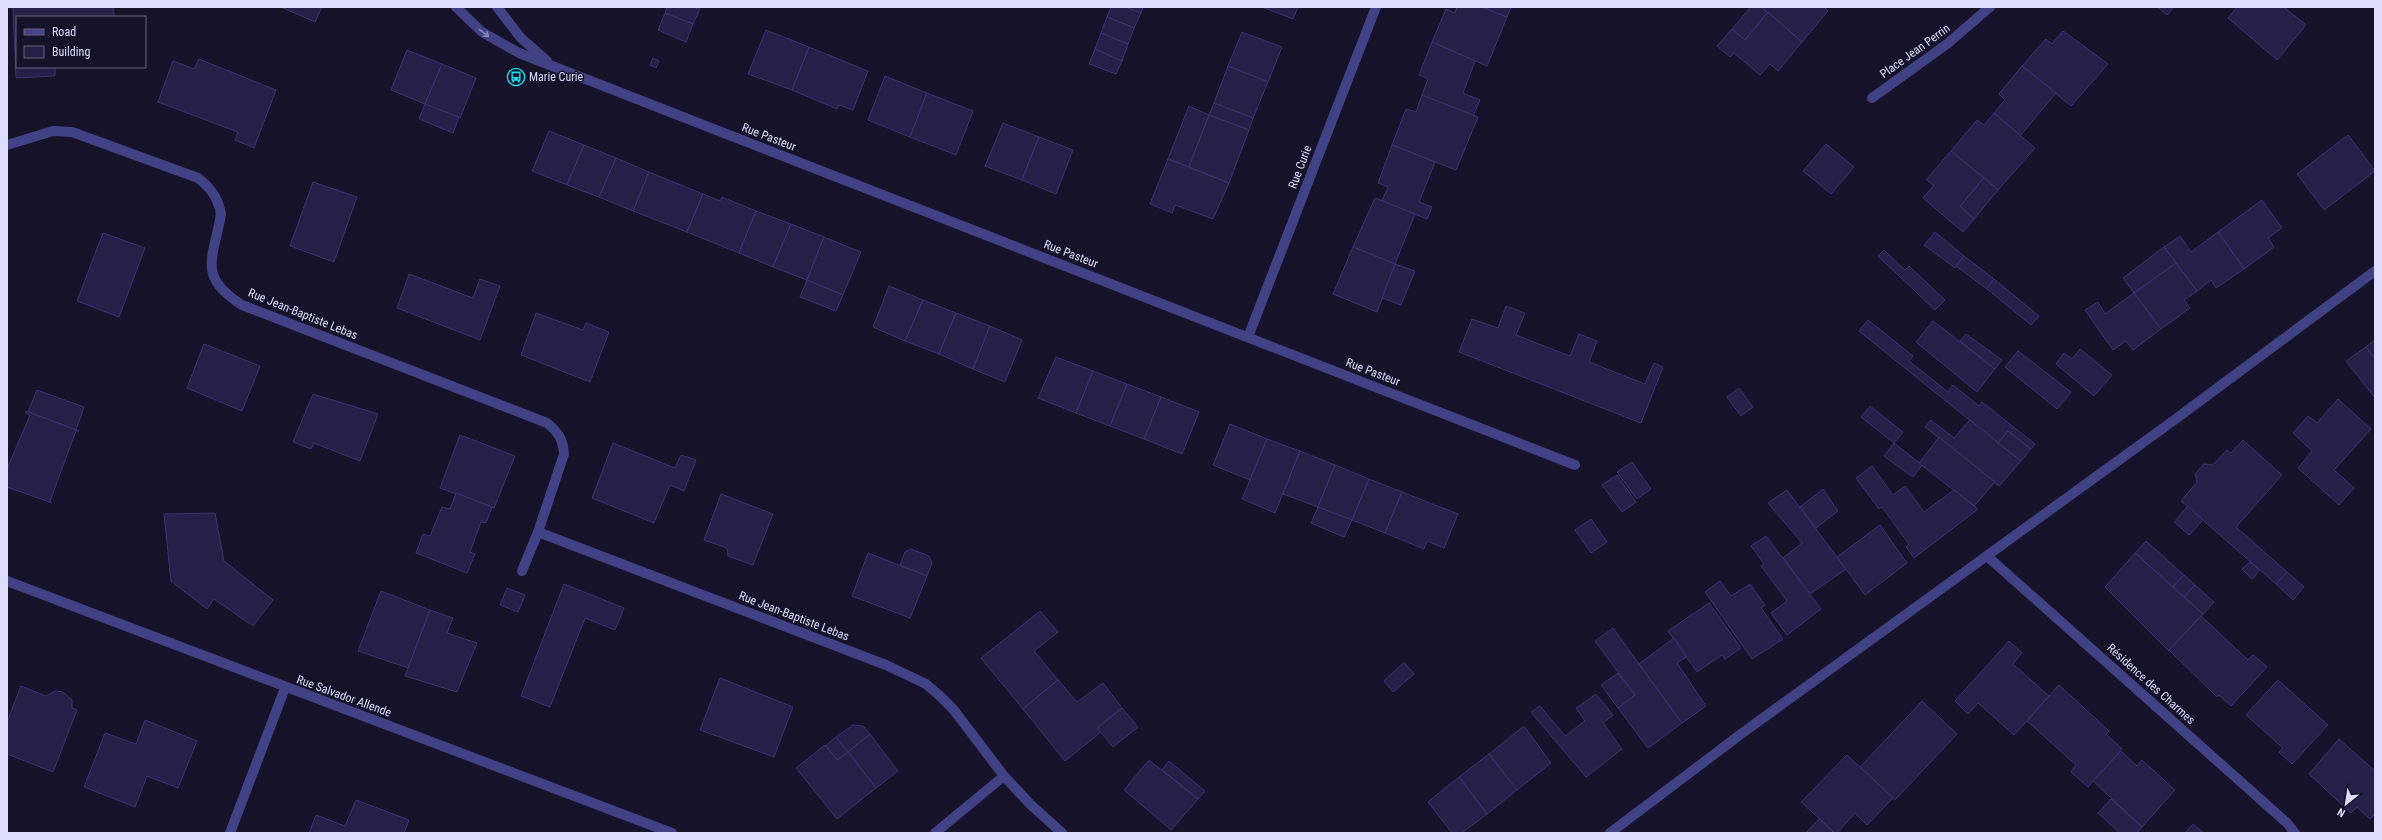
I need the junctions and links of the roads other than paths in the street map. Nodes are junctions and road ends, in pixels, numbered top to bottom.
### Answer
1 (456, 7) edge
2 (497, 7) edge
3 (1376, 7) edge
4 (1990, 7) edge
5 (557, 69) junction
6 (1872, 98) dead end
7 (7, 145) edge
8 (2375, 271) edge
9 (1248, 336) junction
10 (1575, 465) dead end
11 (538, 532) junction
12 (1987, 556) junction
13 (522, 571) dead end
14 (7, 581) edge
15 (285, 688) junction
16 (1004, 776) junction
17 (230, 833) edge
18 (672, 833) edge
19 (935, 833) edge
20 (1062, 833) edge
21 (1610, 833) edge
22 (2295, 833) edge

1 -> 5 street, Rue Pasteur
2 - 5 street, Rue Pasteur
3 - 9 street, Rue Curie
4 - 6 street, Place Jean Perrin
5 - 9 street, Rue Pasteur
7 - 11 street, Rue Jean-Baptiste Lebas
8 - 12 street
9 - 10 street, Rue Pasteur
11 - 13 street, Rue Jean-Baptiste Lebas
11 - 16 street, Rue Jean-Baptiste Lebas
12 - 21 street
12 - 22 street, Résidence des Charmes
14 - 15 street, Rue Salvador Allende
15 - 17 street
15 - 18 street, Rue Salvador Allende
16 - 19 street
16 - 20 street, Rue Jean-Baptiste Lebas

